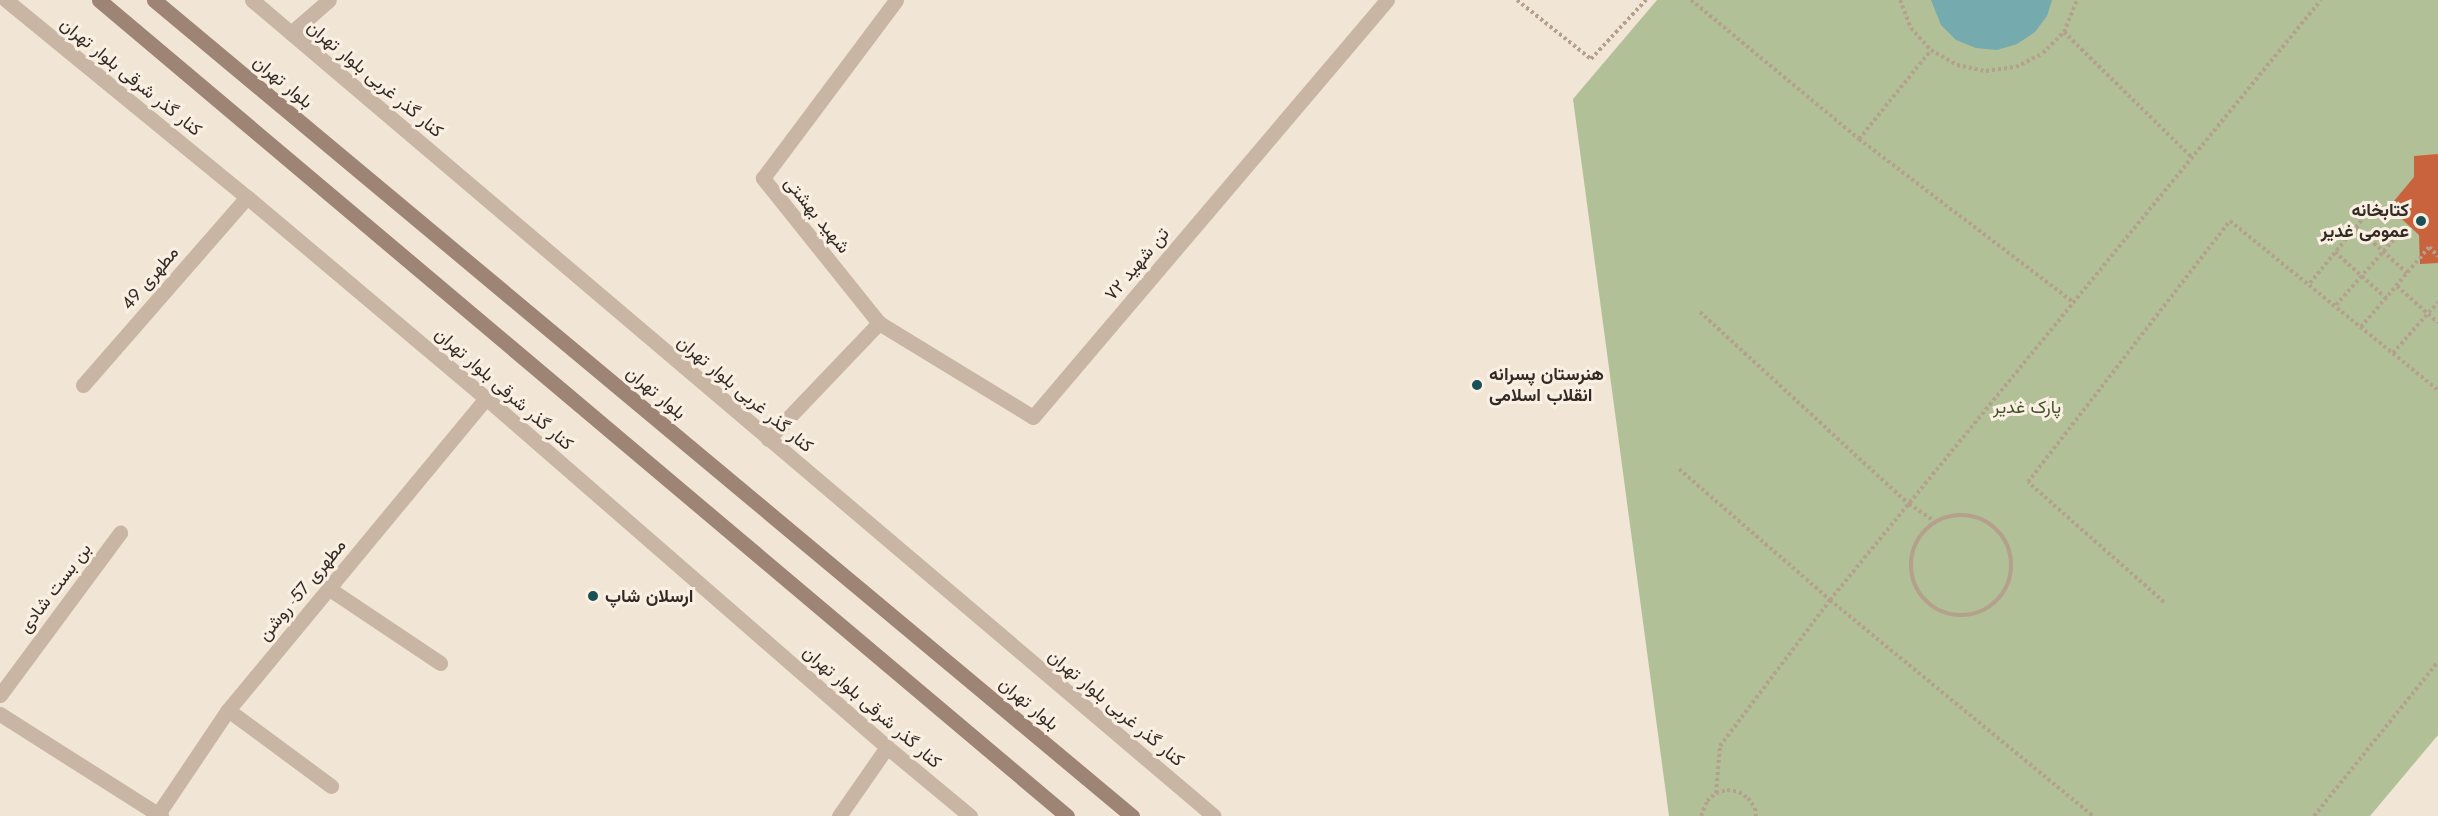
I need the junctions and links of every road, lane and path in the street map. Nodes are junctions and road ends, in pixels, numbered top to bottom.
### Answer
1 (6, 0) edge
2 (99, 0) edge
3 (154, 0) edge
4 (252, 0) edge
5 (329, 0) edge
6 (896, 0) edge
7 (1387, 0) edge
8 (1517, 0) edge
9 (1646, 0) edge
10 (1691, 0) edge
11 (1900, 0) edge
12 (2077, 0) edge
13 (2321, 0) edge
14 (2064, 32) junction
15 (291, 33) junction
16 (1931, 50) junction
17 (1859, 139) junction
18 (2192, 158) junction
19 (247, 197) junction
20 (2375, 204) dead end
21 (2356, 227) junction
22 (2398, 235) dead end
23 (2335, 252) junction
24 (2384, 252) junction
25 (2438, 256) edge
26 (2407, 273) junction
27 (2363, 277) junction
28 (2310, 284) junction
29 (2397, 286) junction
30 (2386, 298) junction
31 (2438, 302) edge
32 (2074, 303) junction
33 (2336, 305) junction
34 (1700, 312) dead end
35 (2427, 314) junction
36 (879, 323) junction
37 (2438, 323) edge
38 (2361, 327) junction
39 (2393, 353) junction
40 (84, 385) dead end
41 (2438, 390) edge
42 (486, 398) junction
43 (768, 439) junction
44 (1679, 469) dead end
45 (1909, 504) junction
46 (1934, 522) junction
47 (120, 533) dead end
48 (328, 588) junction
49 (1830, 600) junction
50 (2164, 602) dead end
51 (2438, 662) edge
52 (440, 663) dead end
53 (0, 695) edge
54 (228, 710) junction
55 (0, 714) edge
56 (887, 747) junction
57 (332, 786) dead end
58 (1716, 793) junction
59 (159, 815) edge
60 (839, 816) edge
61 (970, 816) edge
62 (1067, 816) edge
63 (1132, 816) edge
64 (1214, 816) edge
65 (1701, 816) edge
66 (1756, 816) edge
67 (2093, 816) edge
68 (2314, 816) edge

1 - 19 street, کنار گذر شرقی بلوار تهران
2 - 62 main road
3 - 63 main road, بلوار تهران
4 - 15 street, کنار گذر غربی بلوار تهران
5 - 15 street
6 - 36 street, شهید بهشتی
7 - 36 street, ۷۲ تن شهید
8 - 9 path
10 - 17 path
11 - 16 path
12 - 14 path
13 - 18 path
14 - 16 path
14 - 18 path
15 - 43 street, کنار گذر غربی بلوار تهران
16 - 17 path
17 - 32 path
18 - 32 path
19 - 40 street, مطهری 49
19 - 42 street, کنار گذر شرقی بلوار تهران
20 - 21 path
21 - 23 path
21 - 24 path
22 - 24 path
23 - 27 path
23 - 28 path
24 - 26 path
24 - 27 path
25 - 26 path
26 - 29 path
27 - 30 path
27 - 33 path
28 - 33 path
28 - 50 path
29 - 30 path
29 - 35 path
30 - 38 path
31 - 35 path
32 - 45 path
33 - 38 path
34 - 45 path
35 - 37 path
35 - 39 path
36 - 43 street
38 - 39 path
39 - 41 path
42 - 48 street, مطهری 57- روشن
42 - 56 street, کنار گذر شرقی بلوار تهران
43 - 64 street, کنار گذر غربی بلوار تهران
44 - 49 path
45 - 46 path
45 - 49 path
46 - 46 path
47 - 53 street, بن بست شادی
48 - 52 street
48 - 54 street, مطهری 57- روشن
49 - 58 path
49 - 67 path
51 - 68 path
54 - 57 street
54 - 59 street, مطهری 57- روشن
55 - 59 street
56 - 60 street
56 - 61 street, کنار گذر شرقی بلوار تهران
58 - 65 path
58 - 66 path

